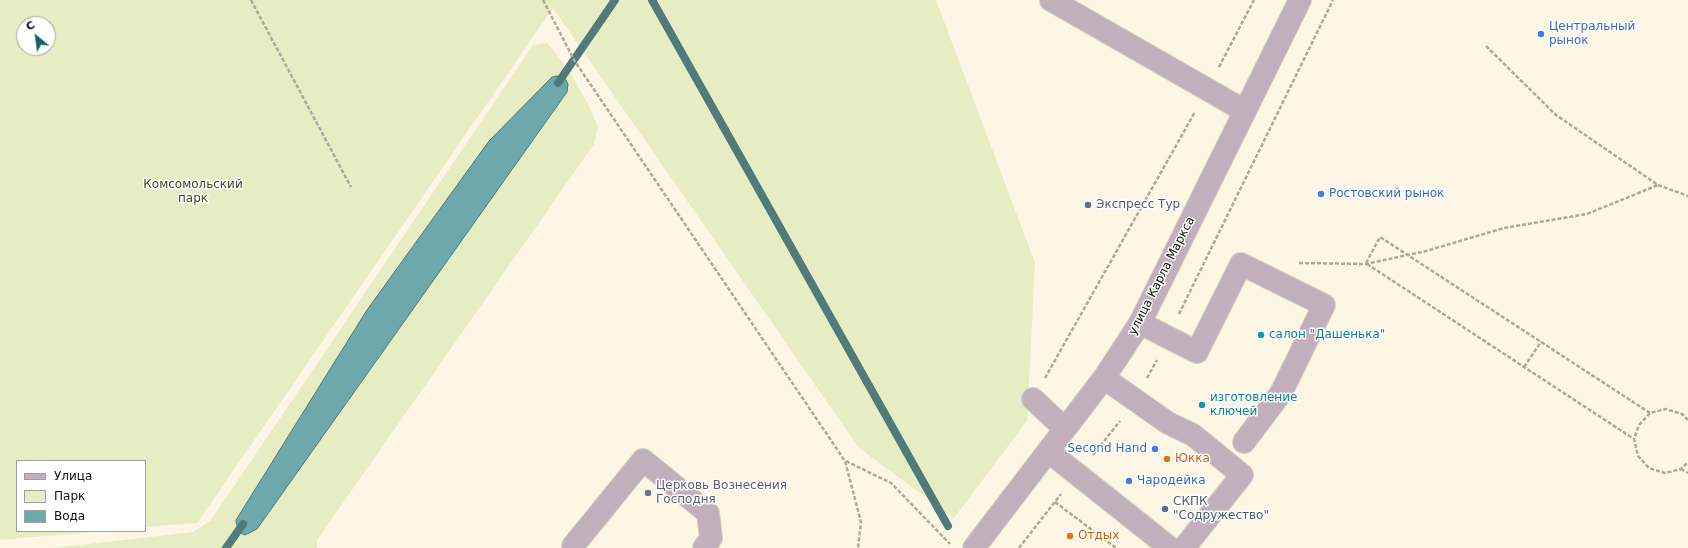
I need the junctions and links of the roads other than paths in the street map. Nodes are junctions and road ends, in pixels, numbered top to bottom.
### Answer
1 (1051, 0) edge
2 (1300, 0) edge
3 (1245, 111) junction
4 (1140, 324) junction
5 (1104, 378) junction
6 (1033, 399) road end
7 (1065, 429) junction
8 (1244, 442) dead end
9 (1048, 451) junction
10 (575, 548) edge
11 (704, 548) edge
12 (974, 548) edge
13 (1170, 548) edge
14 (1184, 548) edge

1 - 3 street
2 - 3 street, улица Карла Маркса
3 - 4 street, улица Карла Маркса
4 - 5 street, улица Карла Маркса
4 - 8 street
5 - 7 street, улица Карла Маркса
5 - 14 street
6 - 7 street
7 - 9 street, улица Карла Маркса
9 - 12 street, улица Карла Маркса
9 - 13 street
10 - 11 street

